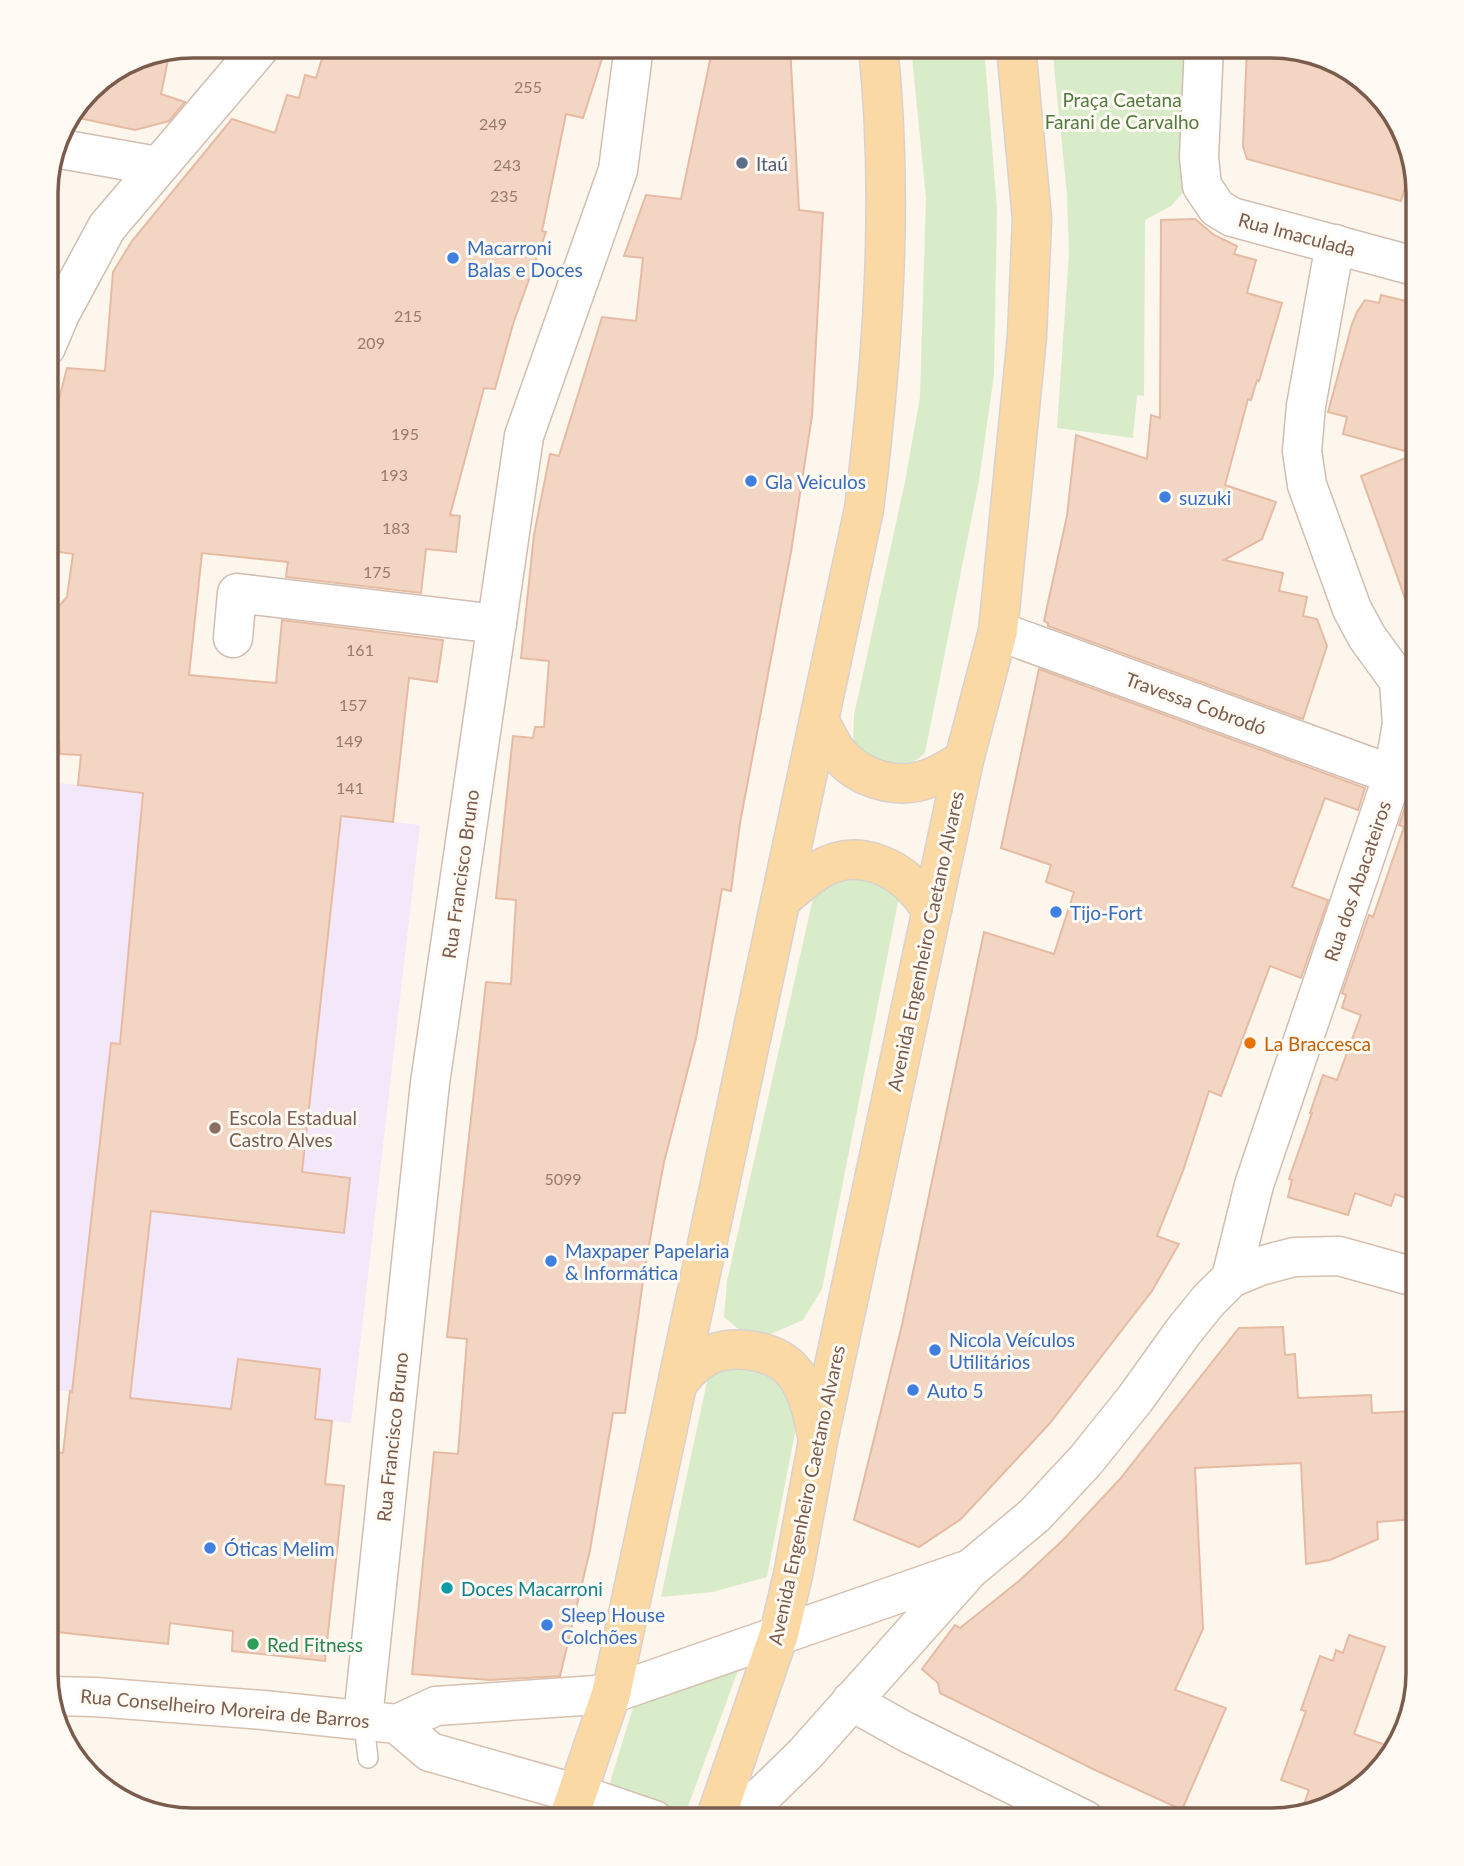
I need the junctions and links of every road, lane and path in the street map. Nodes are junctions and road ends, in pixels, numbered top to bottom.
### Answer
1 (251, 58) edge
2 (632, 58) edge
3 (879, 58) edge
4 (1017, 58) edge
5 (1203, 58) edge
6 (65, 150) edge
7 (157, 166) junction
8 (1335, 244) junction
9 (1406, 263) edge
10 (58, 319) edge
11 (497, 624) junction
12 (998, 631) junction
13 (233, 638) dead end
14 (1406, 681) edge
15 (1406, 701) edge
16 (820, 722) junction
17 (964, 760) junction
18 (1393, 775) junction
19 (781, 900) junction
20 (932, 910) junction
21 (1406, 1274) edge
22 (1231, 1278) junction
23 (678, 1383) junction
24 (818, 1441) junction
25 (969, 1570) junction
26 (779, 1634) junction
27 (611, 1694) junction
28 (60, 1696) edge
29 (850, 1701) junction
30 (380, 1721) junction
31 (368, 1758) dead end
32 (573, 1807) edge
33 (719, 1808) edge
34 (746, 1808) edge
35 (1059, 1808) edge

1 - 7 street
2 - 11 street, Rua Francisco Bruno
3 - 16 main road
4 - 12 main road, Avenida Engenheiro Caetano Alvares
5 - 8 street, Rua Imaculada
6 - 7 street
7 - 10 street
8 - 9 street, Rua Imaculada
8 - 14 street, Rua dos Abacateiros
11 - 13 street
11 - 30 street, Rua Francisco Bruno
12 - 17 main road, Avenida Engenheiro Caetano Alvares
12 - 18 street, Travessa Cobrodó
15 - 18 street, Rua dos Abacateiros
16 - 17 main road
16 - 19 main road
17 - 20 main road, Avenida Engenheiro Caetano Alvares
18 - 22 street, Rua dos Abacateiros
19 - 20 main road
19 - 23 main road
20 - 24 main road, Avenida Engenheiro Caetano Alvares
21 - 22 street, Rua Conselheiro Moreira de Barros
22 - 25 street, Rua Conselheiro Moreira de Barros
23 - 24 main road
23 - 27 main road
24 - 26 main road, Avenida Engenheiro Caetano Alvares
25 - 26 street, Rua Conselheiro Moreira de Barros
25 - 29 street, Rua Conselheiro Moreira de Barros
26 - 27 street, Rua Conselheiro Moreira de Barros
26 - 33 main road, Avenida Engenheiro Caetano Alvares
27 - 30 street, Rua Conselheiro Moreira de Barros
27 - 32 main road
28 - 30 street, Rua Conselheiro Moreira de Barros
29 - 34 street, Rua Conselheiro Moreira de Barros
29 - 35 street
30 - 31 lane
30 - 32 street, Rua Conselheiro Moreira de Barros

